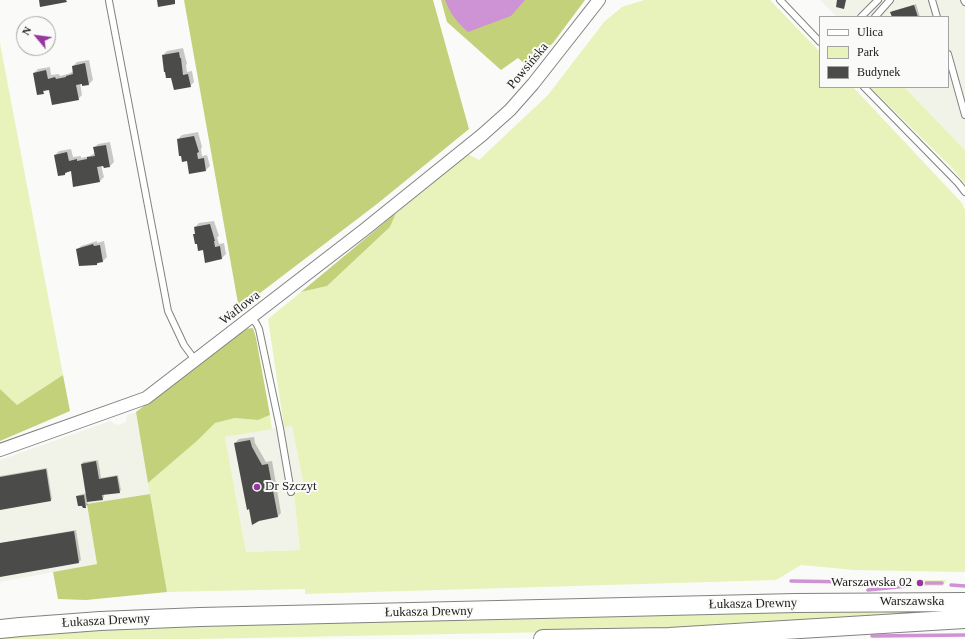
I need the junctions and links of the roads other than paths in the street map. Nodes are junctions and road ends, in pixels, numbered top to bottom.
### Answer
1 (598, 0) edge
2 (780, 0) edge
3 (878, 0) edge
4 (890, 0) edge
5 (932, 0) edge
6 (110, 1) dead end
7 (862, 16) edge
8 (876, 16) edge
9 (937, 16) edge
10 (819, 41) edge
11 (949, 58) edge
12 (865, 88) edge
13 (965, 115) edge
14 (472, 144) joint
15 (964, 191) edge
16 (250, 318) junction
17 (195, 360) junction
18 (0, 450) edge
19 (291, 492) dead end
20 (965, 602) edge
21 (859, 603) joint
22 (965, 620) edge
23 (862, 626) joint
24 (0, 629) edge
25 (543, 639) edge

1 - 14 street, Powsińska
2 - 10 lane
3 - 7 lane
4 - 8 lane
5 - 9 lane
6 - 17 lane
11 - 13 lane
12 - 15 lane
14 - 16 street, Waflowa
16 - 17 street, Waflowa
16 - 19 lane
17 - 18 street, Waflowa
20 - 21 main road, Warszawska
21 - 24 main road, Łukasza Drewny
22 - 23 main road, Warszawska
23 - 25 main road, Łukasza Drewny

